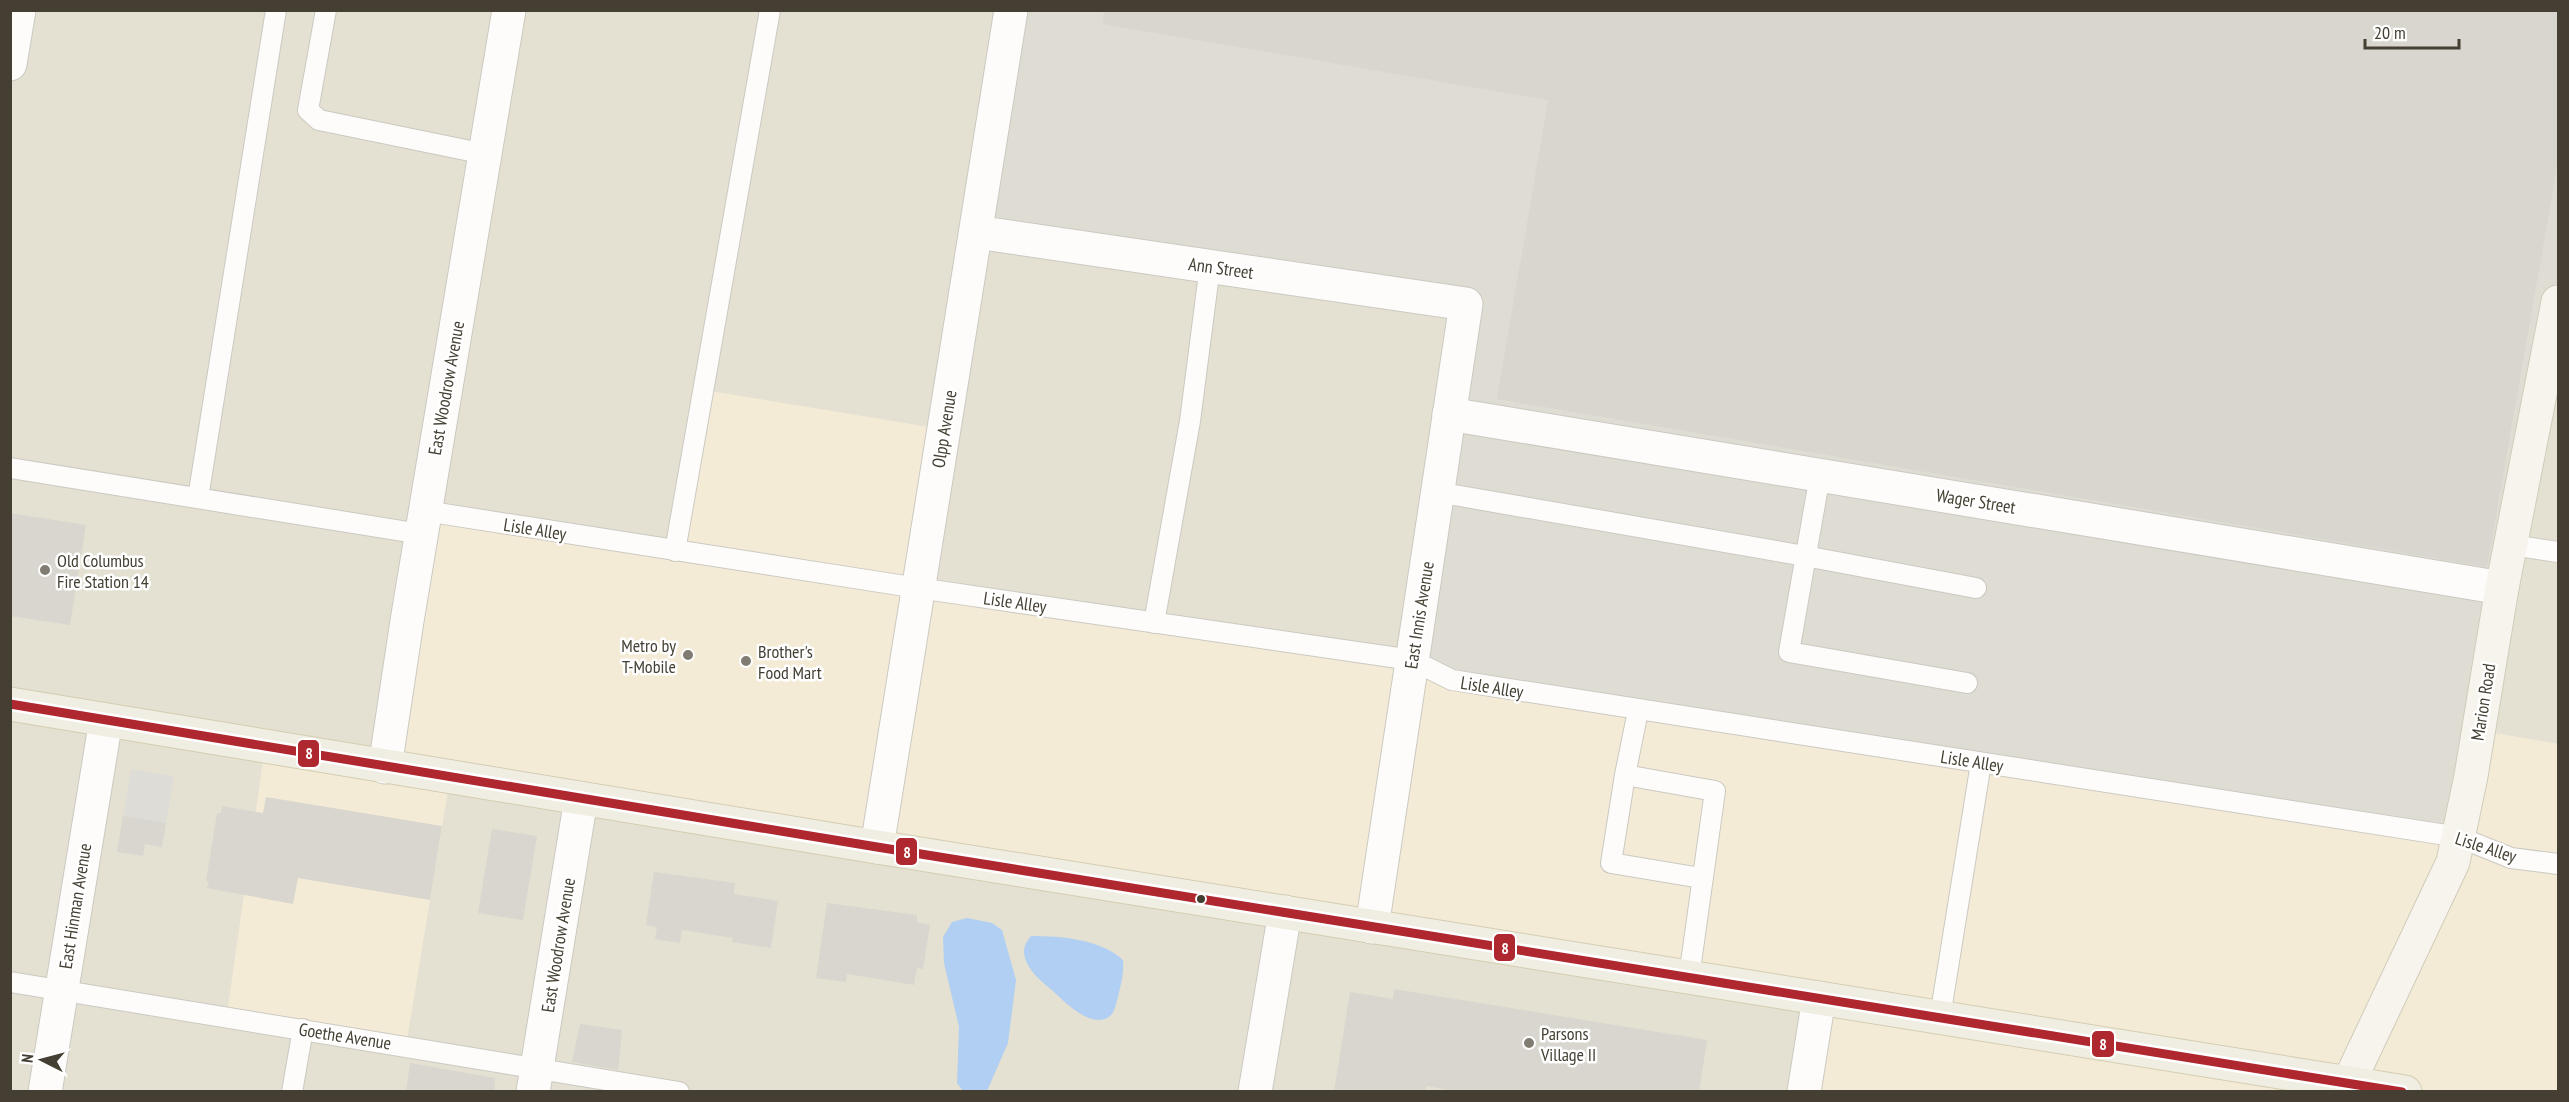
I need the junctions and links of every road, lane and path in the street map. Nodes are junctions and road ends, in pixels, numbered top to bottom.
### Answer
1 (20, 10) edge
2 (276, 10) edge
3 (326, 10) edge
4 (770, 10) edge
5 (1011, 10) edge
6 (508, 11) edge
7 (10, 64) edge
8 (485, 154) junction
9 (976, 232) junction
10 (1210, 266) junction
11 (1466, 304) joint
12 (2557, 318) edge
13 (1449, 414) junction
14 (10, 468) edge
15 (1820, 475) junction
16 (1437, 492) junction
17 (198, 498) junction
18 (423, 522) junction
19 (2512, 545) junction
20 (675, 550) junction
21 (2559, 552) edge
22 (1805, 556) junction
23 (918, 588) junction
24 (1976, 588) dead end
25 (2502, 588) junction
26 (1154, 622) junction
27 (1412, 660) junction
28 (1967, 683) dead end
29 (10, 704) edge
30 (1638, 711) junction
31 (106, 720) junction
32 (1981, 763) junction
33 (385, 767) junction
34 (1625, 776) junction
35 (581, 799) junction
36 (2459, 837) junction
37 (877, 847) junction
38 (2559, 864) edge
39 (1701, 878) junction
40 (1285, 912) junction
41 (1372, 927) junction
42 (1689, 977) junction
43 (10, 982) edge
44 (61, 990) junction
45 (1819, 998) junction
46 (1940, 1017) junction
47 (303, 1029) junction
48 (535, 1079) edge
49 (2348, 1087) edge
50 (45, 1092) edge
51 (292, 1092) edge
52 (679, 1092) edge
53 (1255, 1092) edge
54 (1804, 1092) edge
55 (2405, 1092) edge

1 - 7 street
2 - 17 lane
3 - 8 lane
4 - 20 lane
5 - 9 street, Olpp Avenue
6 - 8 street, East Woodrow Avenue
8 - 18 street, East Woodrow Avenue
9 - 10 street, Ann Street
9 - 23 street, Olpp Avenue
10 - 11 street, Ann Street
10 - 26 lane
11 - 13 street, East Innis Avenue
12 - 19 street, Marion Road
13 - 15 street, Wager Street
13 - 16 street, East Innis Avenue
14 - 17 lane, Lisle Alley
15 - 22 lane
15 - 25 street, Wager Street
16 - 22 lane
16 - 27 street, East Innis Avenue
17 - 18 lane, Lisle Alley
18 - 20 lane, Lisle Alley
18 - 33 street, East Woodrow Avenue
19 - 21 lane
19 - 25 street, Marion Road
20 - 23 lane, Lisle Alley
22 - 24 lane
22 - 28 lane
23 - 26 lane, Lisle Alley
23 - 37 street, Olpp Avenue
25 - 36 street, Marion Road
26 - 27 lane, Lisle Alley
27 - 30 lane, Lisle Alley
27 - 41 street, East Innis Avenue
29 - 31 main road
30 - 32 lane, Lisle Alley
30 - 34 lane
31 - 33 main road
31 - 44 street, East Hinman Avenue
32 - 36 lane, Lisle Alley
32 - 46 lane
33 - 35 main road
34 - 39 lane
34 - 39 lane
35 - 37 main road
35 - 48 street, East Woodrow Avenue
36 - 38 lane, Lisle Alley
36 - 49 street, Marion Road
37 - 40 main road
39 - 42 lane
40 - 41 main road
40 - 53 street
41 - 42 main road
42 - 45 main road
43 - 44 lane, Goethe Avenue
44 - 47 lane, Goethe Avenue
44 - 50 street, East Hinman Avenue
45 - 46 main road
45 - 54 street
46 - 49 main road
47 - 48 lane, Goethe Avenue
47 - 51 lane
48 - 52 lane, Goethe Avenue
49 - 55 main road

